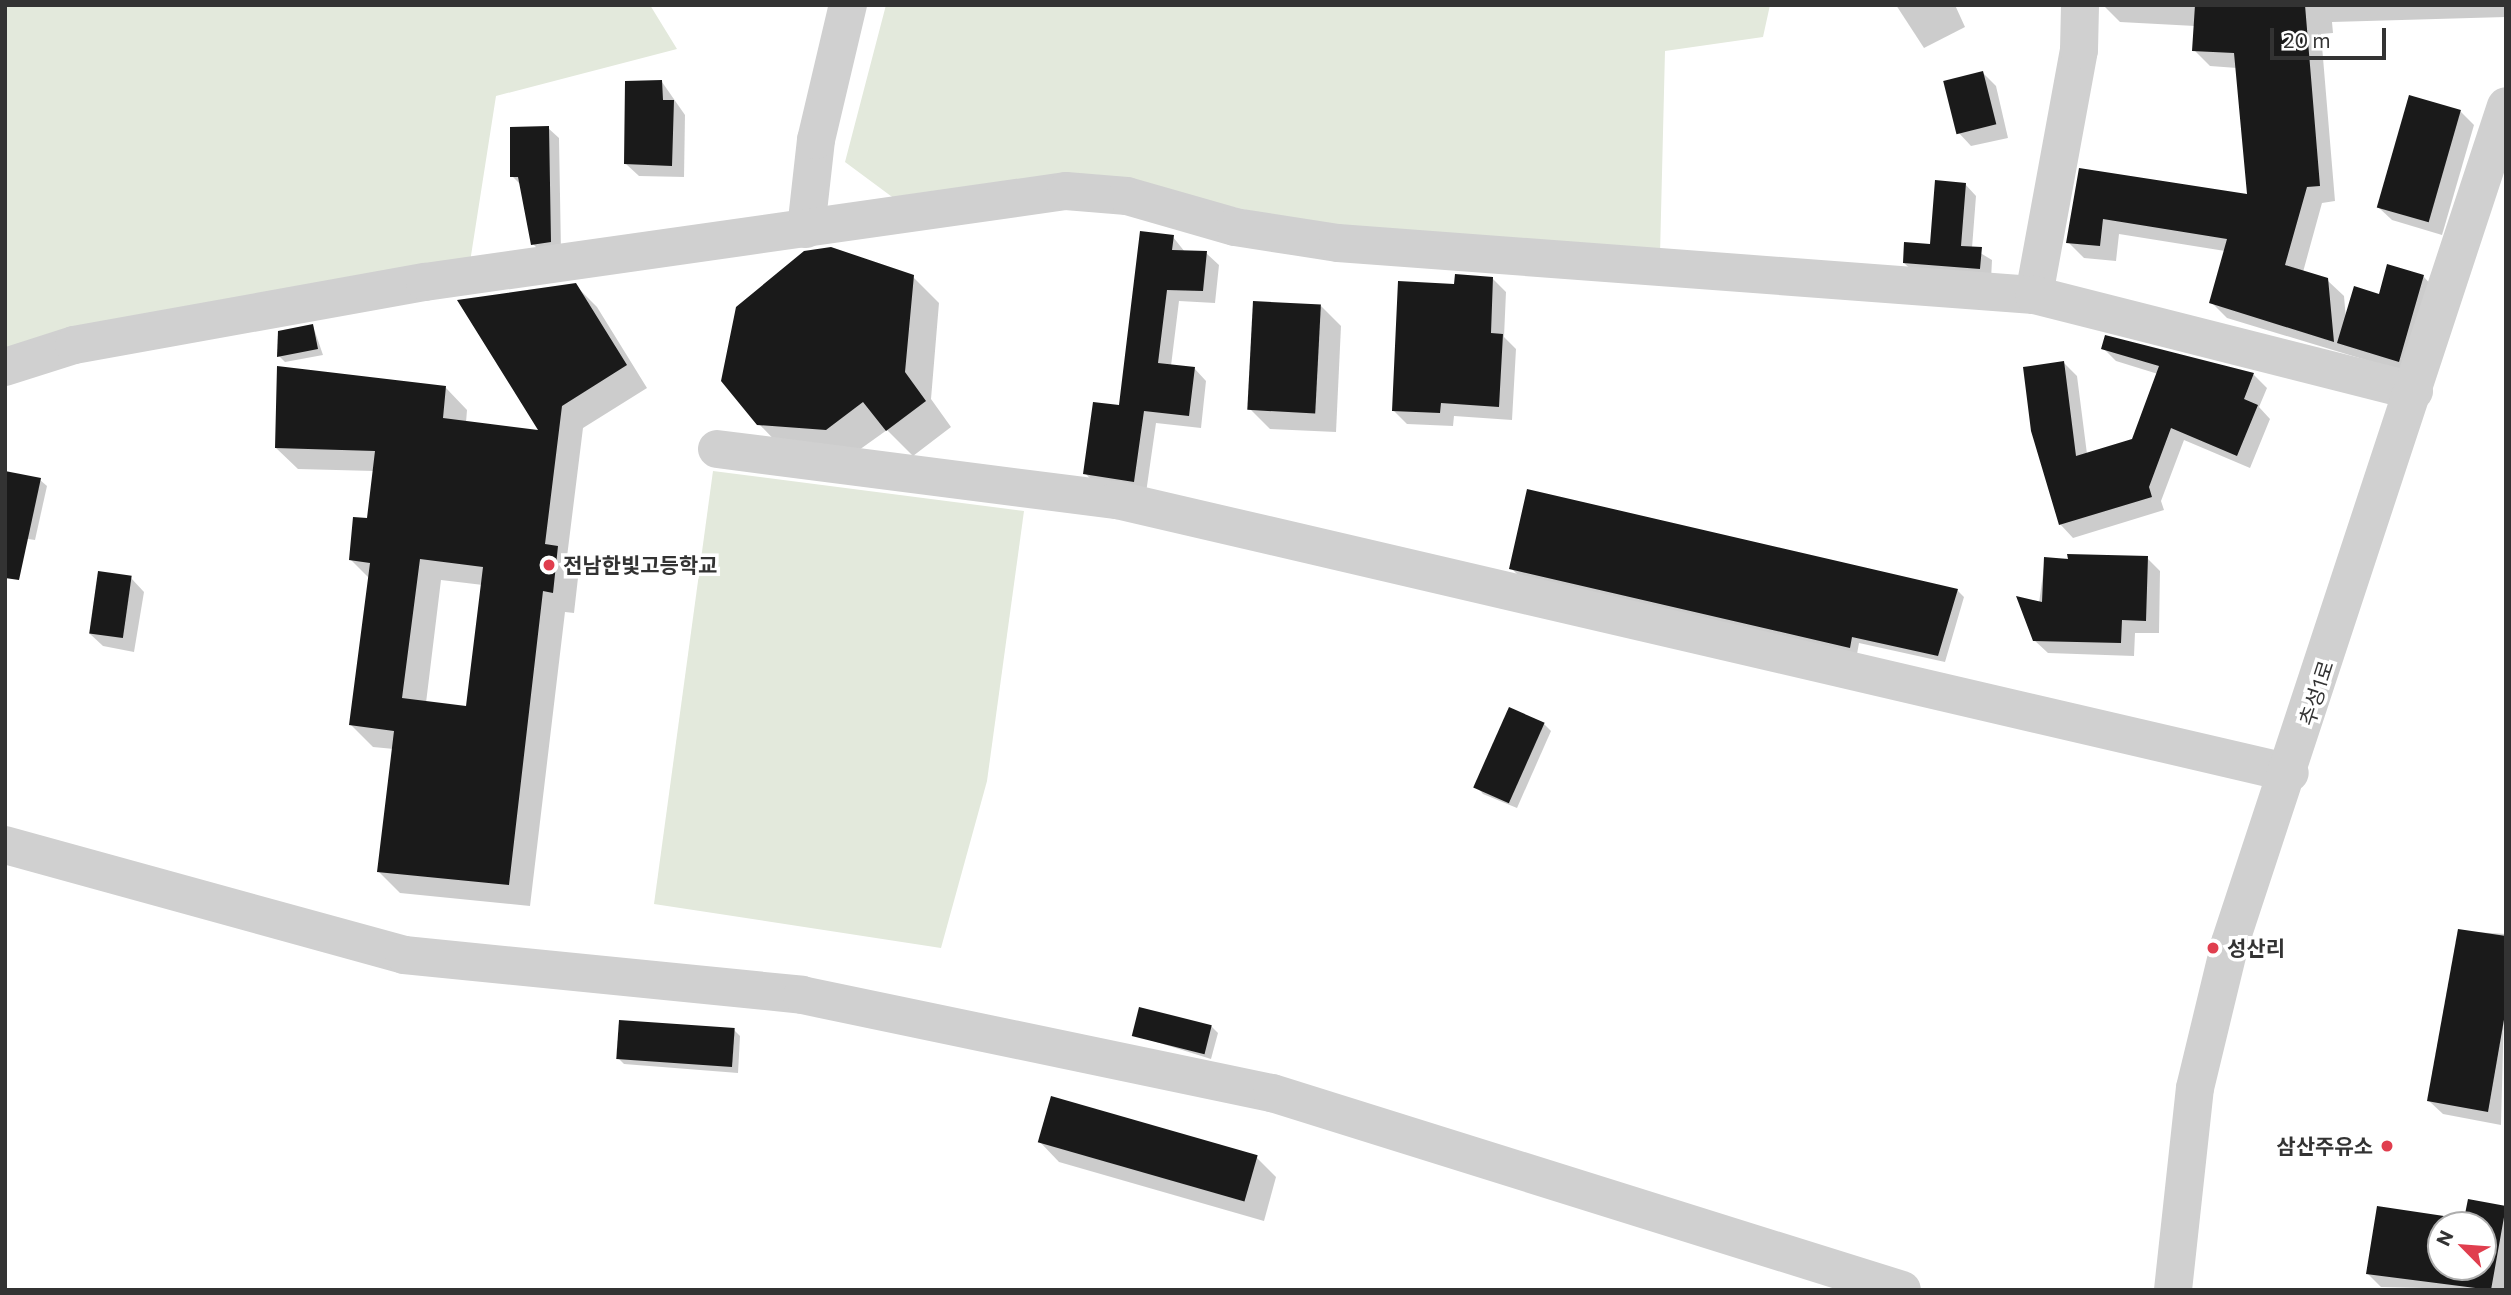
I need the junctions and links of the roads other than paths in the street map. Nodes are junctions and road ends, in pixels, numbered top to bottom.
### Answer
1 (848, 5) edge
2 (2080, 5) edge
3 (2506, 106) edge
4 (806, 229) junction
5 (2034, 295) junction
6 (5, 367) edge
7 (2414, 391) junction
8 (717, 449) dead end
9 (2290, 773) junction
10 (5, 845) edge
11 (1902, 1290) edge
12 (2173, 1290) edge

1 - 4 street
2 - 5 street
3 - 7 street, 추성1로
4 - 5 street
4 - 6 street
5 - 7 street
7 - 9 street, 추성1로
8 - 9 street
9 - 12 street, 추성1로
10 - 11 street

